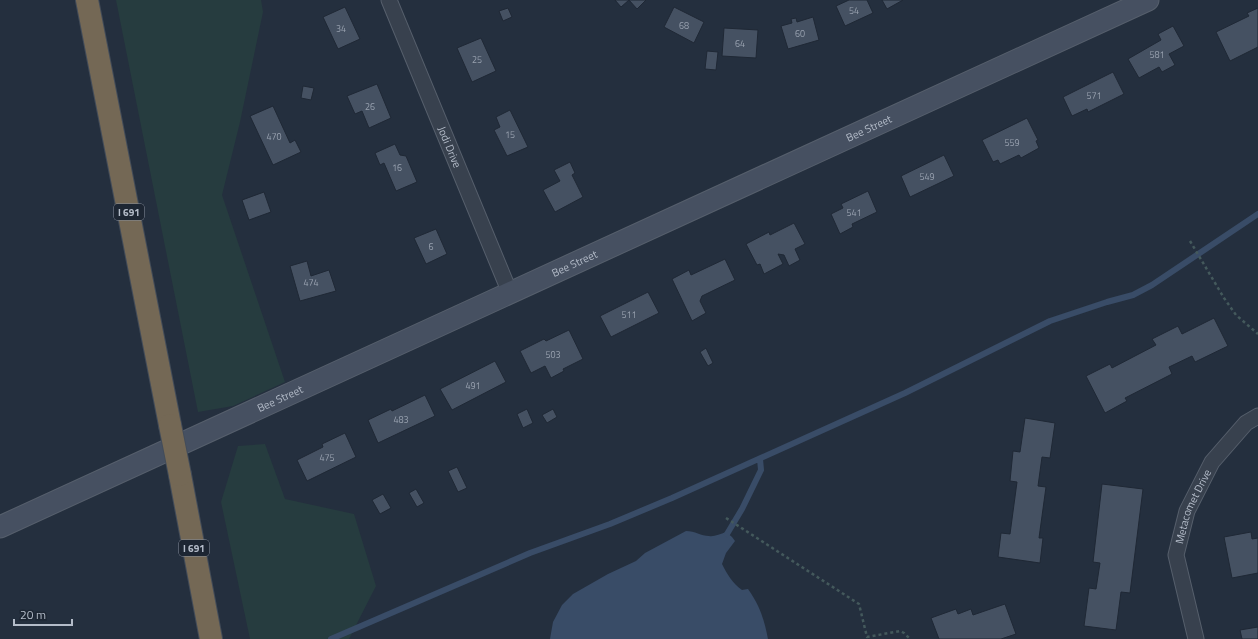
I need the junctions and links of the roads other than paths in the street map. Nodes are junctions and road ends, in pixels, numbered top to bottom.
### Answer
1 (87, 0) edge
2 (389, 0) edge
3 (1148, 0) edge
4 (510, 293) junction
5 (1258, 416) edge
6 (0, 526) edge
7 (213, 633) edge
8 (1196, 639) edge

1 - 7 highway, I 691, bridge
2 - 4 street, Jodi Drive
3 - 4 street, Bee Street
4 - 6 street, Bee Street
5 - 8 street, Metacomet Drive

